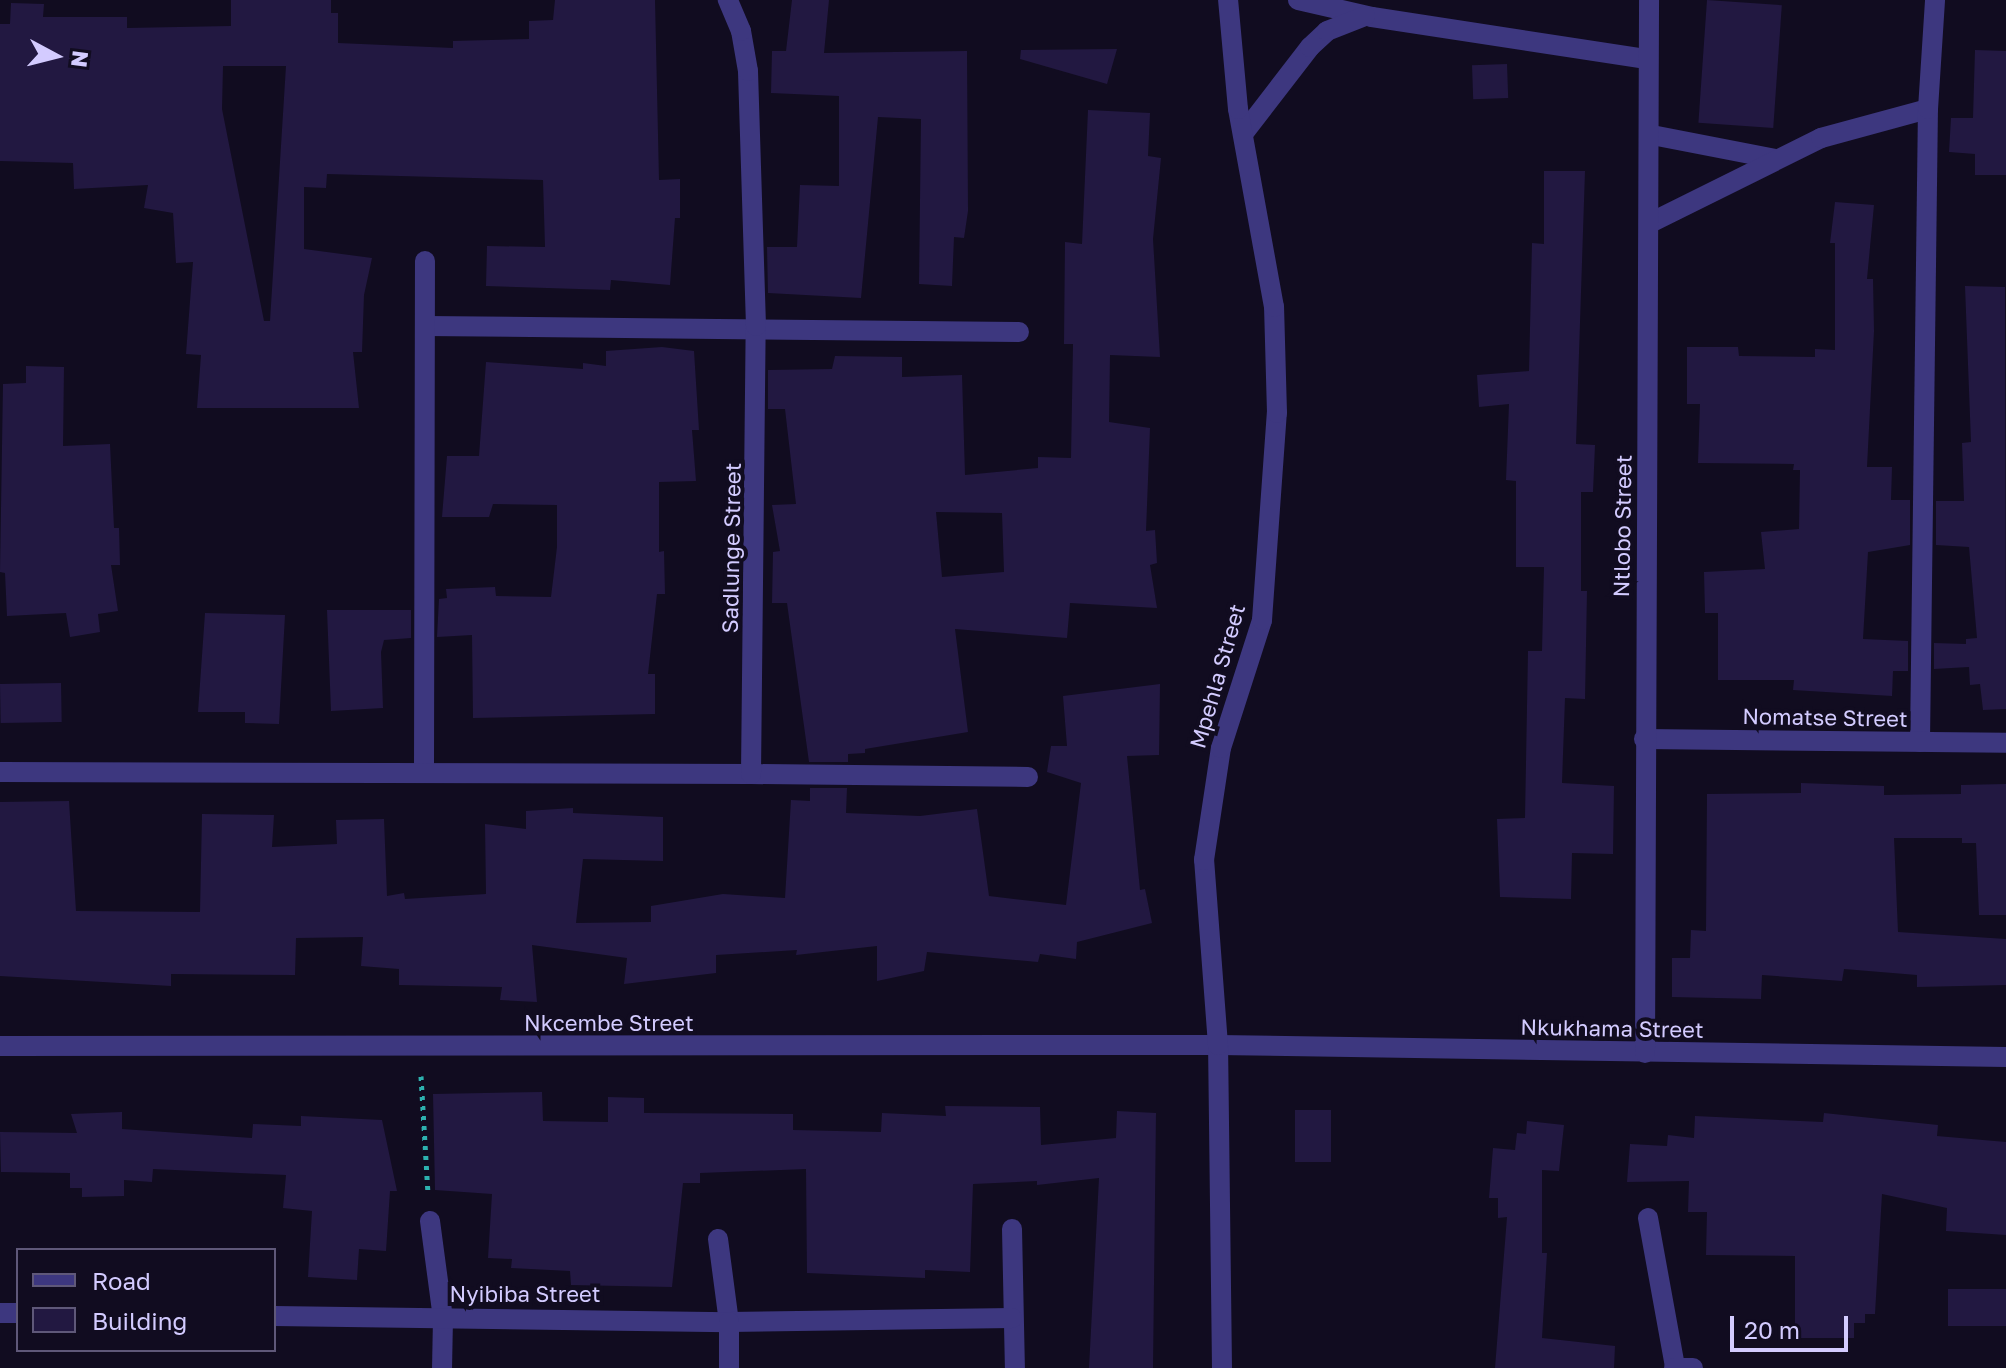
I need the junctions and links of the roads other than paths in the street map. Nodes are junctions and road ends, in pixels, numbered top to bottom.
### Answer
1 (728, 0) edge
2 (1228, 0) edge
3 (1298, 0) edge
4 (1649, 0) edge
5 (1935, 0) edge
6 (1365, 16) junction
7 (1647, 59) junction
8 (1928, 109) junction
9 (1243, 134) junction
10 (1652, 135) junction
11 (1776, 159) junction
12 (1650, 223) junction
13 (425, 261) dead end
14 (425, 326) junction
15 (756, 326) junction
16 (1019, 332) dead end
17 (1644, 739) junction
18 (1920, 742) junction
19 (2006, 743) edge
20 (0, 772) edge
21 (424, 772) junction
22 (751, 774) junction
23 (1028, 777) dead end
24 (1218, 1045) junction
25 (0, 1046) edge
26 (1645, 1053) junction
27 (2006, 1057) edge
28 (1648, 1218) dead end
29 (430, 1221) road end
30 (1012, 1229) dead end
31 (718, 1239) dead end
32 (276, 1316) edge
33 (443, 1318) junction
34 (1012, 1318) junction
35 (729, 1322) junction
36 (442, 1368) edge
37 (729, 1368) edge
38 (1015, 1368) edge
39 (1222, 1368) edge
40 (1674, 1368) edge
41 (1693, 1368) edge

1 - 15 street, Sadlunge Street
2 - 9 street, Mpehla Street
3 - 6 street
4 - 7 street, Ntlobo Street
5 - 8 street
6 - 7 street
6 - 9 street
7 - 10 street, Ntlobo Street
8 - 11 street
8 - 18 street
9 - 24 street, Mpehla Street
10 - 11 street
10 - 12 street, Ntlobo Street
11 - 12 street
12 - 17 street, Ntlobo Street
13 - 14 street
14 - 15 street
14 - 21 street
15 - 16 street
15 - 22 street, Sadlunge Street
17 - 18 street, Nomatse Street
17 - 26 street, Ntlobo Street
18 - 19 street, Nomatse Street
20 - 21 street
21 - 22 street
22 - 23 street
24 - 25 street, Nkcembe Street
24 - 26 street, Nkukhama Street
24 - 39 street, Mpehla Street
26 - 27 street, Nkukhama Street
28 - 40 street
29 - 33 street
30 - 34 street
31 - 35 street
32 - 33 street, Nyibiba Street
33 - 35 street, Nyibiba Street
33 - 36 street
34 - 35 street, Nyibiba Street
34 - 38 street
35 - 37 street
40 - 41 street

